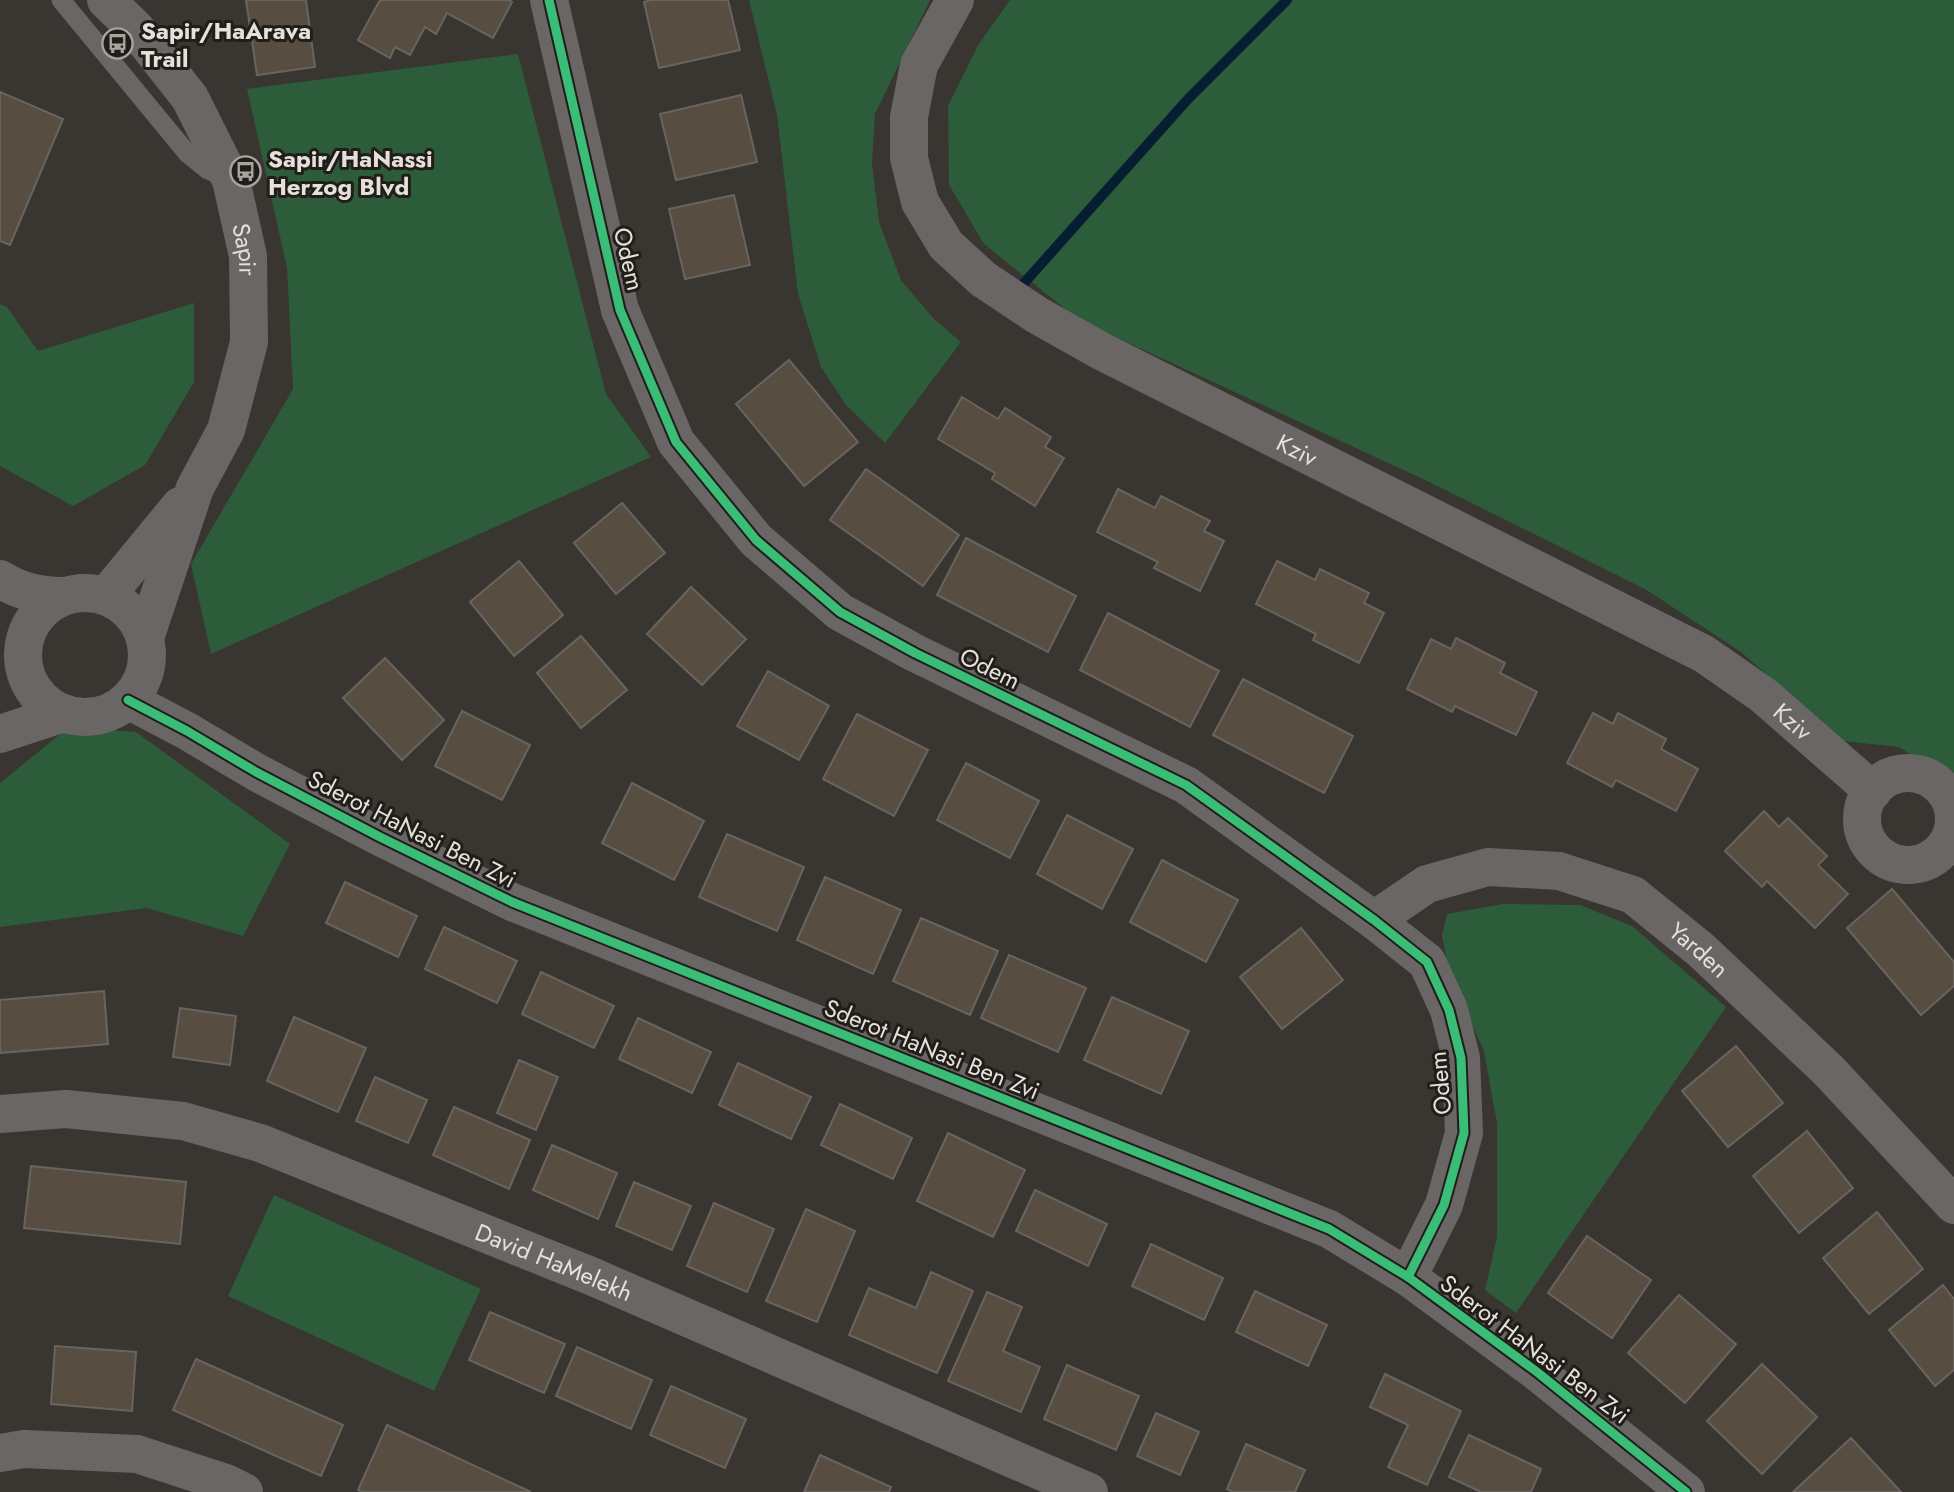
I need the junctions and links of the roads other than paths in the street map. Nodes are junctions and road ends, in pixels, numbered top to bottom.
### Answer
1 (61, 0) edge
2 (106, 0) edge
3 (550, 0) edge
4 (955, 0) edge
5 (231, 180) junction
6 (195, 488) junction
7 (0, 579) edge
8 (63, 596) junction
9 (106, 596) junction
10 (0, 634) edge
11 (146, 649) junction
12 (25, 669) junction
13 (128, 700) junction
14 (64, 713) junction
15 (0, 726) edge
16 (0, 734) edge
17 (211, 746) junction
18 (1872, 791) dead end
19 (1374, 920) junction
20 (0, 1114) edge
21 (1954, 1205) edge
22 (1408, 1277) junction
23 (0, 1452) edge
24 (244, 1492) edge
25 (1089, 1492) edge
26 (1686, 1492) edge

1 - 5 lane
2 - 5 street, Sapir
3 - 19 street, Odem
4 - 18 street, Kziv
5 - 6 street, Sapir
6 - 9 street, Sapir
6 - 11 street, Sapir
7 - 8 street
8 - 9 street
8 - 12 street
9 - 11 street
10 - 12 street
11 - 13 street
11 - 17 street, Sderot HaNasi Ben Zvi
12 - 14 street
12 - 15 street
13 - 14 street
13 - 17 street, Sderot HaNasi Ben Zvi
14 - 16 street
17 - 22 street, Sderot HaNasi Ben Zvi
19 - 21 street, Yarden
19 - 22 street, Odem
20 - 25 street, David HaMelekh
22 - 26 street, Sderot HaNasi Ben Zvi
23 - 24 street

